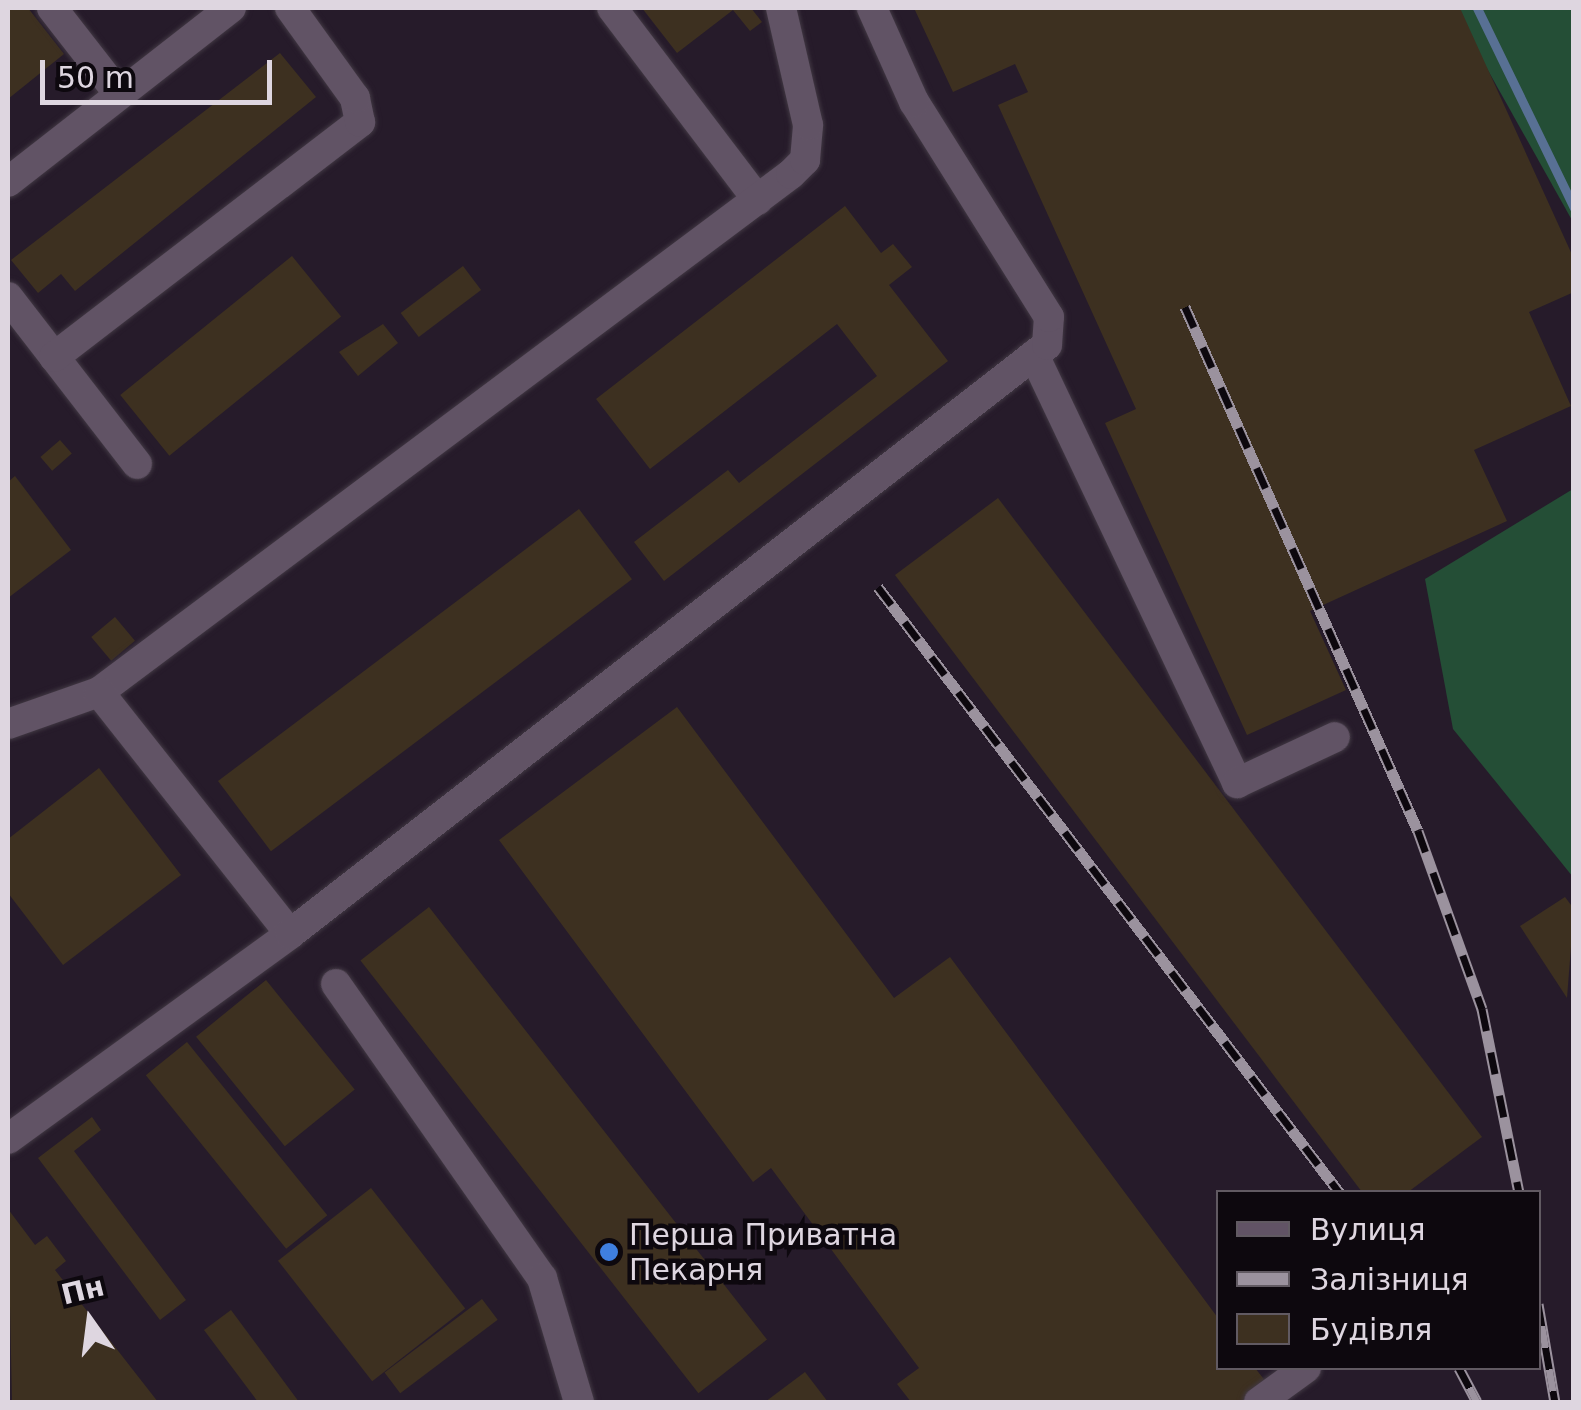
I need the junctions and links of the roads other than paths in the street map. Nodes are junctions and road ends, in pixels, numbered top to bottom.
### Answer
1 (52, 8) edge
2 (231, 8) edge
3 (290, 8) edge
4 (612, 8) edge
5 (782, 8) edge
6 (872, 8) edge
7 (119, 94) junction
8 (8, 182) edge
9 (758, 200) junction
10 (8, 297) edge
11 (1034, 355) junction
12 (54, 358) junction
13 (137, 464) dead end
14 (98, 692) junction
15 (8, 724) edge
16 (1335, 737) dead end
17 (290, 934) junction
18 (336, 984) dead end
19 (8, 1139) edge
20 (1303, 1370) edge
21 (579, 1402) edge
22 (1259, 1402) edge

1 - 7 street
2 - 7 street
3 - 12 street
4 - 9 street
5 - 9 street
6 - 11 street
7 - 8 street
9 - 14 street
10 - 12 street
11 - 16 street
11 - 17 street
12 - 13 street
14 - 15 street
14 - 17 street
17 - 19 street
18 - 21 street
20 - 22 street

